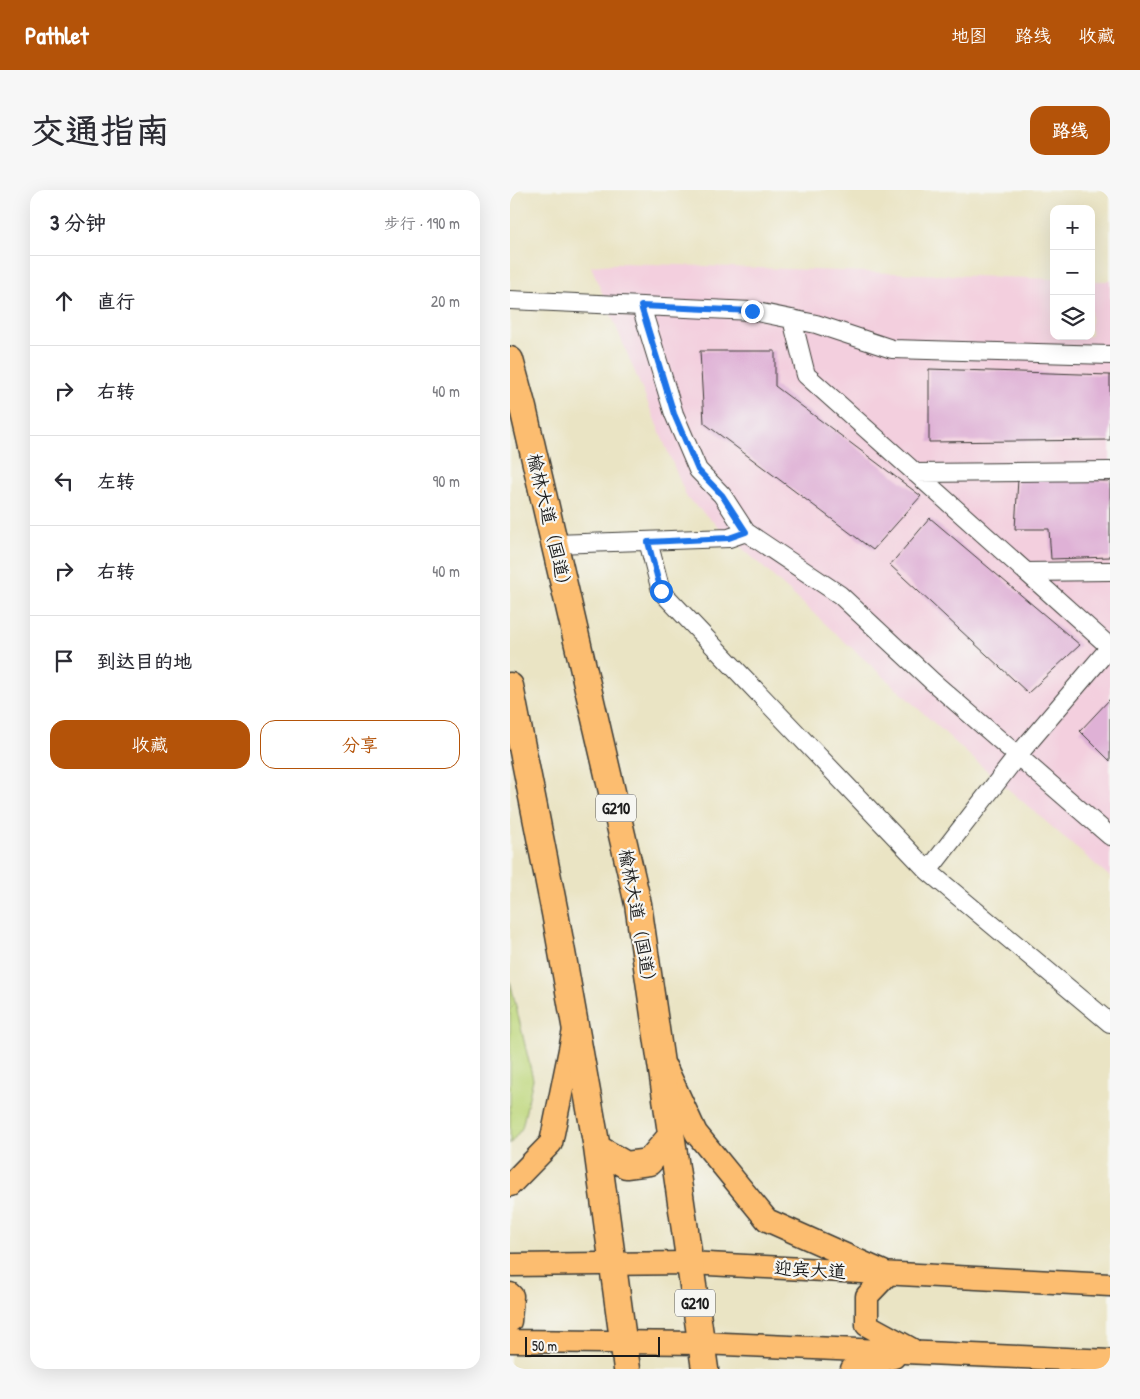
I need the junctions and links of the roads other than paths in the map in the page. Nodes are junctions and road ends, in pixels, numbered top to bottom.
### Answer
1 (510, 300) edge
2 (641, 306) junction
3 (792, 319) junction
4 (1110, 355) edge
5 (510, 360) edge
6 (1110, 471) edge
7 (915, 472) junction
8 (746, 532) junction
9 (648, 542) junction
10 (555, 544) junction
11 (1110, 571) edge
12 (1026, 572) junction
13 (1110, 647) edge
14 (510, 686) edge
15 (1018, 755) junction
16 (1110, 836) edge
17 (928, 871) junction
18 (1110, 1024) edge
19 (574, 1029) junction
20 (660, 1054) junction
21 (671, 1136) junction
22 (597, 1148) junction
23 (510, 1185) edge
24 (613, 1263) junction
25 (689, 1263) junction
26 (510, 1265) edge
27 (888, 1274) junction
28 (1110, 1285) edge
29 (510, 1294) edge
30 (510, 1321) edge
31 (510, 1341) edge
32 (623, 1342) junction
33 (701, 1343) junction
34 (916, 1352) junction
35 (1110, 1361) edge
36 (627, 1369) edge
37 (705, 1369) edge
38 (852, 1369) edge

1 - 2 lane
2 - 3 lane
2 - 8 lane
3 - 4 lane
3 - 7 lane
5 - 10 highway, 榆林大道（国道） / G210
6 - 7 lane
7 - 12 lane
8 - 9 lane
8 - 15 lane
9 - 10 lane
9 - 17 lane
10 - 20 highway, 榆林大道（国道） / G210
11 - 12 lane
12 - 13 lane
13 - 15 lane
14 - 19 highway
15 - 16 lane
15 - 17 lane
17 - 18 lane
19 - 22 highway
19 - 23 main road
20 - 21 highway, 榆林大道（国道） / G210
20 - 27 main road
21 - 22 highway
21 - 25 highway, 榆林大道（国道） / G210
22 - 24 highway
24 - 25 main road, 迎宾大道
24 - 26 main road, 迎宾大道
24 - 32 highway
25 - 27 main road, 迎宾大道
25 - 33 highway, 榆林大道（国道） / G210
27 - 28 main road, 迎宾大道
27 - 34 main road
29 - 30 main road
31 - 32 main road
32 - 33 main road
32 - 36 highway
33 - 34 main road
33 - 37 highway, 榆林大道（国道） / G210
34 - 35 main road
34 - 38 main road

